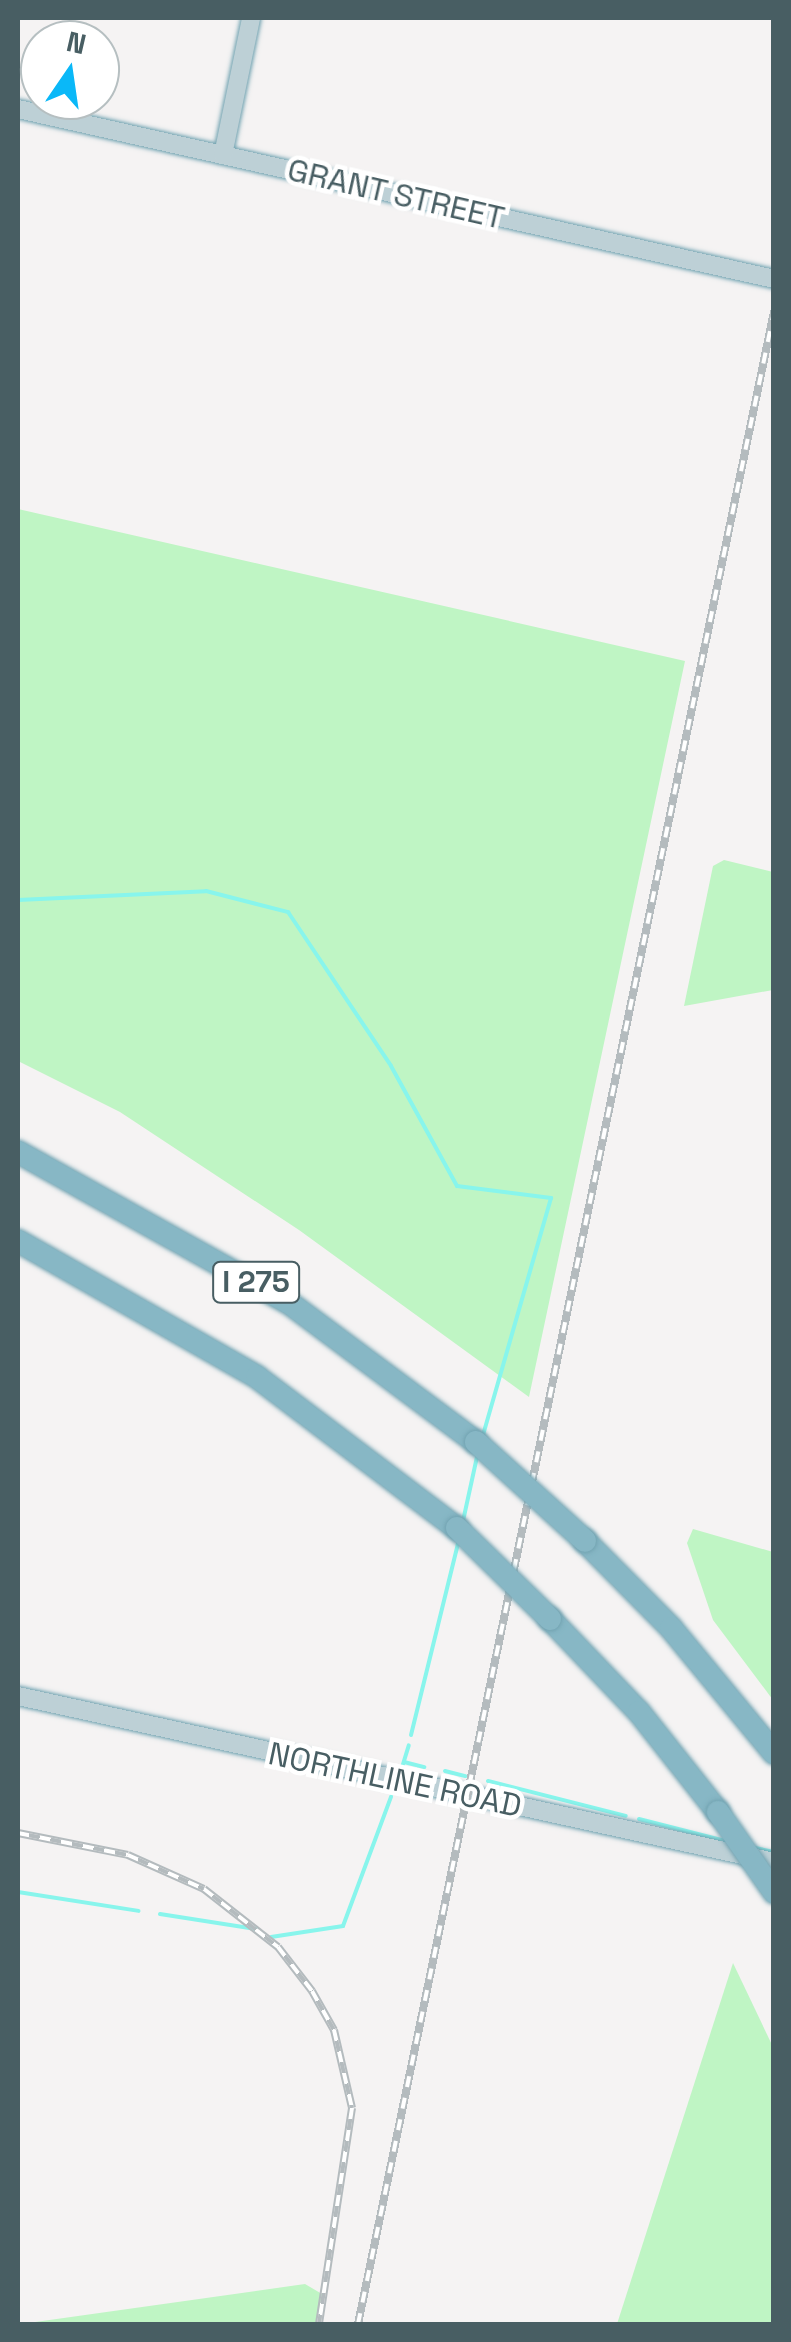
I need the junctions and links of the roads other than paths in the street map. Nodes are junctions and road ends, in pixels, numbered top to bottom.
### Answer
1 (251, 18) edge
2 (18, 109) edge
3 (223, 155) junction
4 (774, 279) edge
5 (18, 1152) edge
6 (18, 1242) edge
7 (18, 1696) edge
8 (774, 1753) edge
9 (774, 1862) edge
10 (774, 1892) edge

1 - 3 street
2 - 3 street, GRANT STREET
3 - 4 street, GRANT STREET
5 - 8 highway, I 275, bridge
6 - 10 highway, I 275, bridge
7 - 9 street, NORTHLINE ROAD

